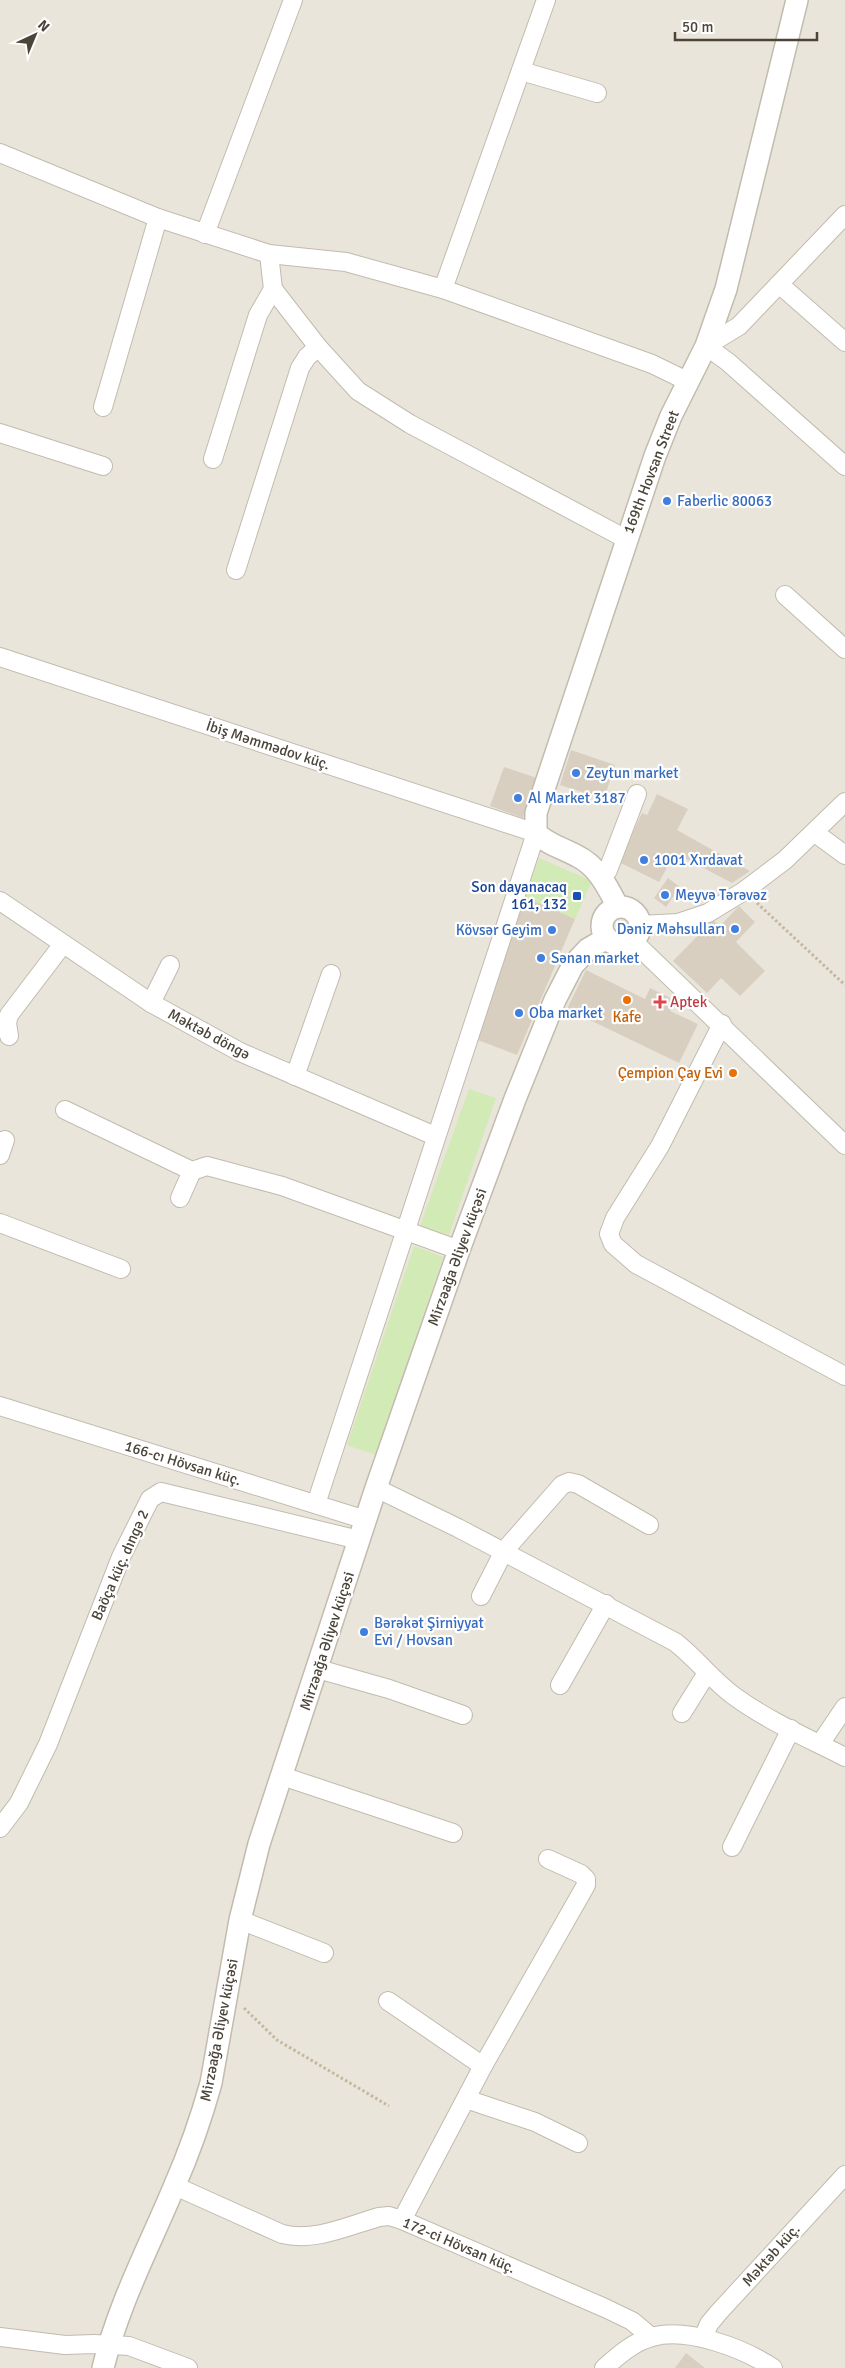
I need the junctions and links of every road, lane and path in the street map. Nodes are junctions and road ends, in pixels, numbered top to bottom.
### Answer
1 (293, 0) edge
2 (546, 0) edge
3 (797, 0) edge
4 (521, 71) junction
5 (597, 93) dead end
6 (0, 153) edge
7 (845, 215) edge
8 (158, 218) junction
9 (205, 234) junction
10 (268, 254) junction
11 (779, 284) junction
12 (273, 289) junction
13 (443, 289) junction
14 (845, 342) edge
15 (318, 346) junction
16 (706, 346) junction
17 (688, 381) junction
18 (104, 407) dead end
19 (0, 433) edge
20 (213, 459) dead end
21 (103, 466) dead end
22 (845, 466) edge
23 (626, 539) junction
24 (236, 570) dead end
25 (786, 595) dead end
26 (845, 649) edge
27 (0, 657) edge
28 (637, 794) dead end
29 (845, 802) edge
30 (536, 833) junction
31 (815, 833) junction
32 (845, 855) edge
33 (602, 878) junction
34 (744, 891) junction
35 (0, 901) edge
36 (618, 907) junction
37 (637, 933) junction
38 (607, 938) junction
39 (63, 944) junction
40 (170, 965) dead end
41 (331, 974) dead end
42 (845, 985) edge
43 (151, 1003) junction
44 (722, 1024) junction
45 (8, 1036) dead end
46 (295, 1076) junction
47 (65, 1110) dead end
48 (435, 1136) junction
49 (845, 1146) edge
50 (192, 1170) junction
51 (180, 1198) dead end
52 (0, 1223) edge
53 (406, 1229) junction
54 (459, 1250) junction
55 (121, 1269) dead end
56 (845, 1376) edge
57 (0, 1406) edge
58 (376, 1488) junction
59 (316, 1504) junction
60 (366, 1520) junction
61 (649, 1525) dead end
62 (359, 1540) junction
63 (504, 1552) junction
64 (481, 1596) dead end
65 (606, 1604) junction
66 (318, 1669) junction
67 (707, 1673) junction
68 (560, 1685) dead end
69 (845, 1707) edge
70 (682, 1713) dead end
71 (463, 1715) dead end
72 (791, 1729) junction
73 (820, 1744) junction
74 (845, 1757) edge
75 (282, 1776) junction
76 (0, 1828) edge
77 (453, 1832) dead end
78 (732, 1847) dead end
79 (548, 1859) dead end
80 (240, 1920) junction
81 (324, 1953) dead end
82 (226, 1998) junction
83 (388, 2001) dead end
84 (483, 2066) junction
85 (466, 2099) junction
86 (389, 2106) dead end
87 (578, 2143) dead end
88 (845, 2175) edge
89 (175, 2186) junction
90 (402, 2220) junction
91 (0, 2337) edge
92 (651, 2337) junction
93 (703, 2338) junction
94 (108, 2344) junction
95 (102, 2368) edge
96 (188, 2368) edge
97 (604, 2368) edge
98 (773, 2368) edge

1 - 9 street
2 - 4 street
3 - 16 street, 169th Hovsan Street
4 - 5 street
4 - 13 street
6 - 8 street
7 - 11 street
8 - 9 street
8 - 18 street
9 - 10 street
10 - 12 street
10 - 13 street
11 - 14 street
11 - 16 street
12 - 15 street
12 - 20 street
13 - 17 street
15 - 23 street
15 - 24 street
16 - 17 street, 169th Hovsan Street
16 - 22 street
17 - 23 street, 169th Hovsan Street
19 - 21 street
23 - 30 street, 169th Hovsan Street
25 - 26 street
27 - 30 street, İbiş Məmmədov küç.
28 - 33 street
29 - 31 street
30 - 33 street
30 - 48 street
31 - 32 street
31 - 34 street
33 - 36 street
34 - 37 street
34 - 42 path
35 - 39 street, Məktəb döngə
36 - 37 street
36 - 38 street
37 - 38 street
37 - 44 street
38 - 54 street, Mirzəağa Əliyev küçəsi
39 - 43 street, Məktəb döngə
39 - 45 street
40 - 43 street
41 - 46 street
43 - 46 street, Məktəb döngə
44 - 49 street
44 - 56 street
46 - 48 street, Məktəb döngə
47 - 50 street
48 - 53 street
50 - 51 street
50 - 53 street
52 - 55 street
53 - 54 street
53 - 59 street
54 - 58 street, Mirzəağa Əliyev küçəsi
57 - 59 street, 166-cı Hövsan küç.
58 - 60 street, Mirzəağa Əliyev küçəsi
58 - 63 street
59 - 60 street, 166-cı Hövsan küç.
60 - 62 street, Mirzəağa Əliyev küçəsi
61 - 63 street
62 - 66 street, Mirzəağa Əliyev küçəsi
62 - 76 street, Baöça küç. dıngə 2
63 - 64 street
63 - 65 street
65 - 67 street
65 - 68 street
66 - 71 street
66 - 75 street, Mirzəağa Əliyev küçəsi
67 - 70 street
67 - 72 street
69 - 73 street
72 - 73 street
72 - 78 street
73 - 74 street
75 - 77 street
75 - 80 street, Mirzəağa Əliyev küçəsi
79 - 84 street
80 - 81 street
80 - 82 street, Mirzəağa Əliyev küçəsi
82 - 86 path
82 - 89 street, Mirzəağa Əliyev küçəsi
83 - 84 street
84 - 85 street
85 - 87 street
85 - 90 street
88 - 93 street, Məktəb küç.
89 - 90 street, 172-ci Hövsan küç.
89 - 94 street, Mirzəağa Əliyev küçəsi
90 - 92 street, 172-ci Hövsan küç.
91 - 94 street
92 - 93 street
92 - 97 street
93 - 98 street
94 - 95 street, Mirzəağa Əliyev küçəsi
94 - 96 street

